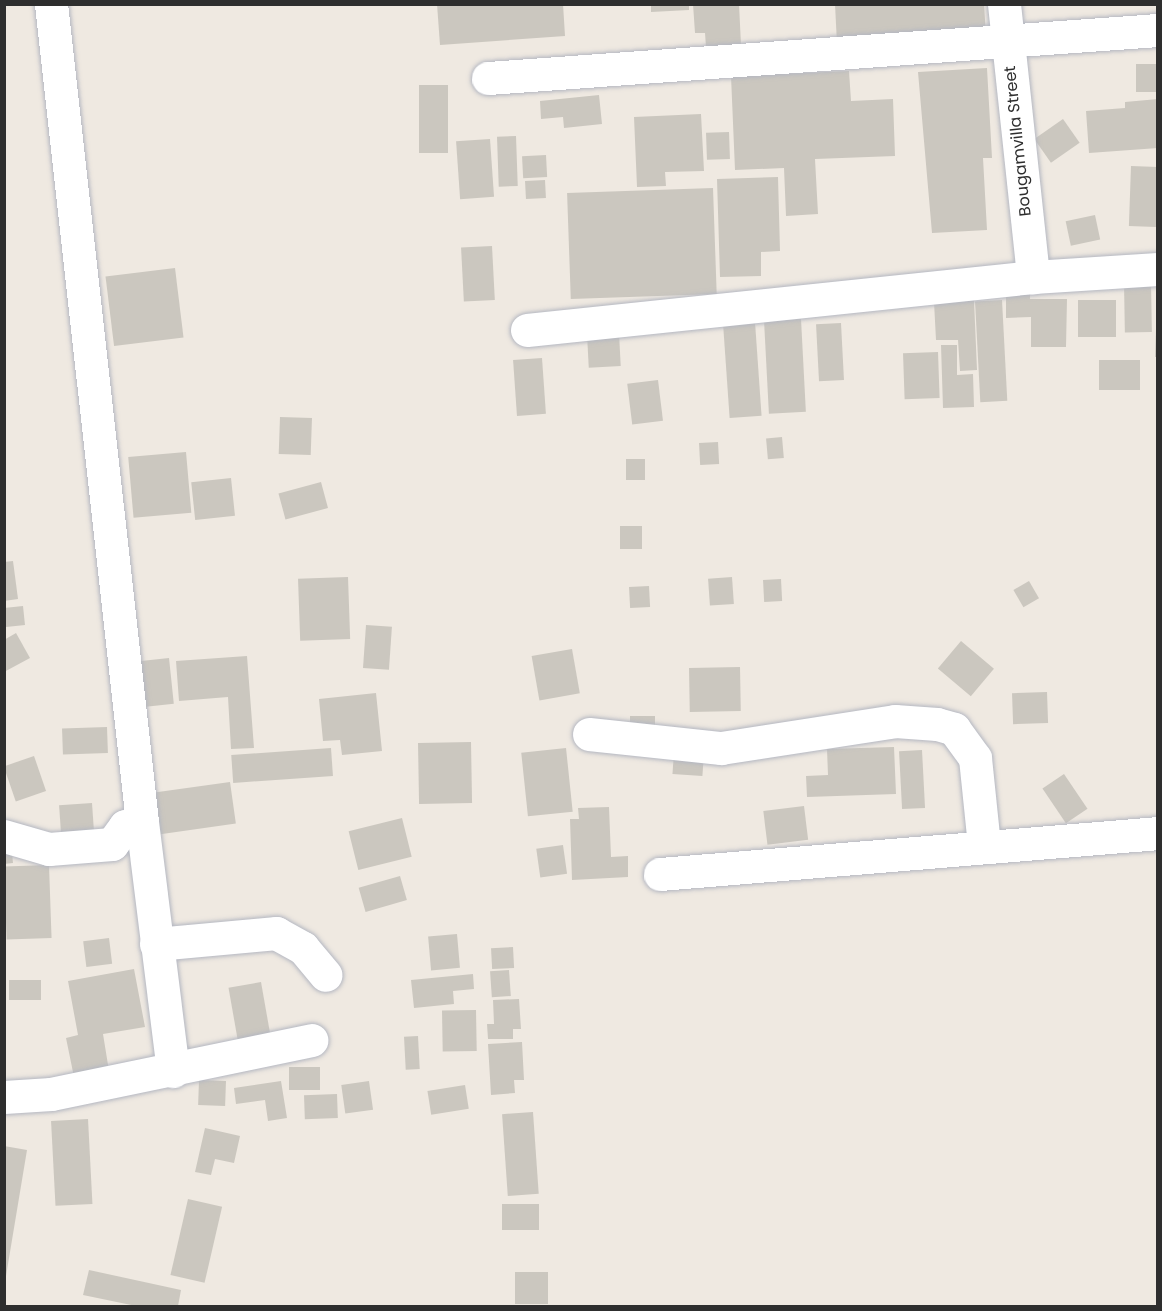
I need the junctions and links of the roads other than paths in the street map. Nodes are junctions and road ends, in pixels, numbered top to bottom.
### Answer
1 (51, 4) edge
2 (1004, 4) edge
3 (1158, 30) edge
4 (1007, 41) junction
5 (488, 78) dead end
6 (1158, 269) edge
7 (1033, 277) junction
8 (527, 330) dead end
9 (589, 734) dead end
10 (142, 822) junction
11 (1158, 833) edge
12 (4, 836) edge
13 (984, 845) junction
14 (660, 874) dead end
15 (156, 944) junction
16 (326, 975) dead end
17 (311, 1040) dead end
18 (173, 1071) junction
19 (4, 1097) edge

1 - 10 street
2 - 4 street, Bougamvilla Street
3 - 4 street
4 - 5 street
4 - 7 street, Bougamvilla Street
6 - 7 street
7 - 8 street
9 - 13 street
10 - 12 street
10 - 15 street
11 - 13 street
13 - 14 street
15 - 16 street
15 - 18 street
17 - 18 street
18 - 19 street

